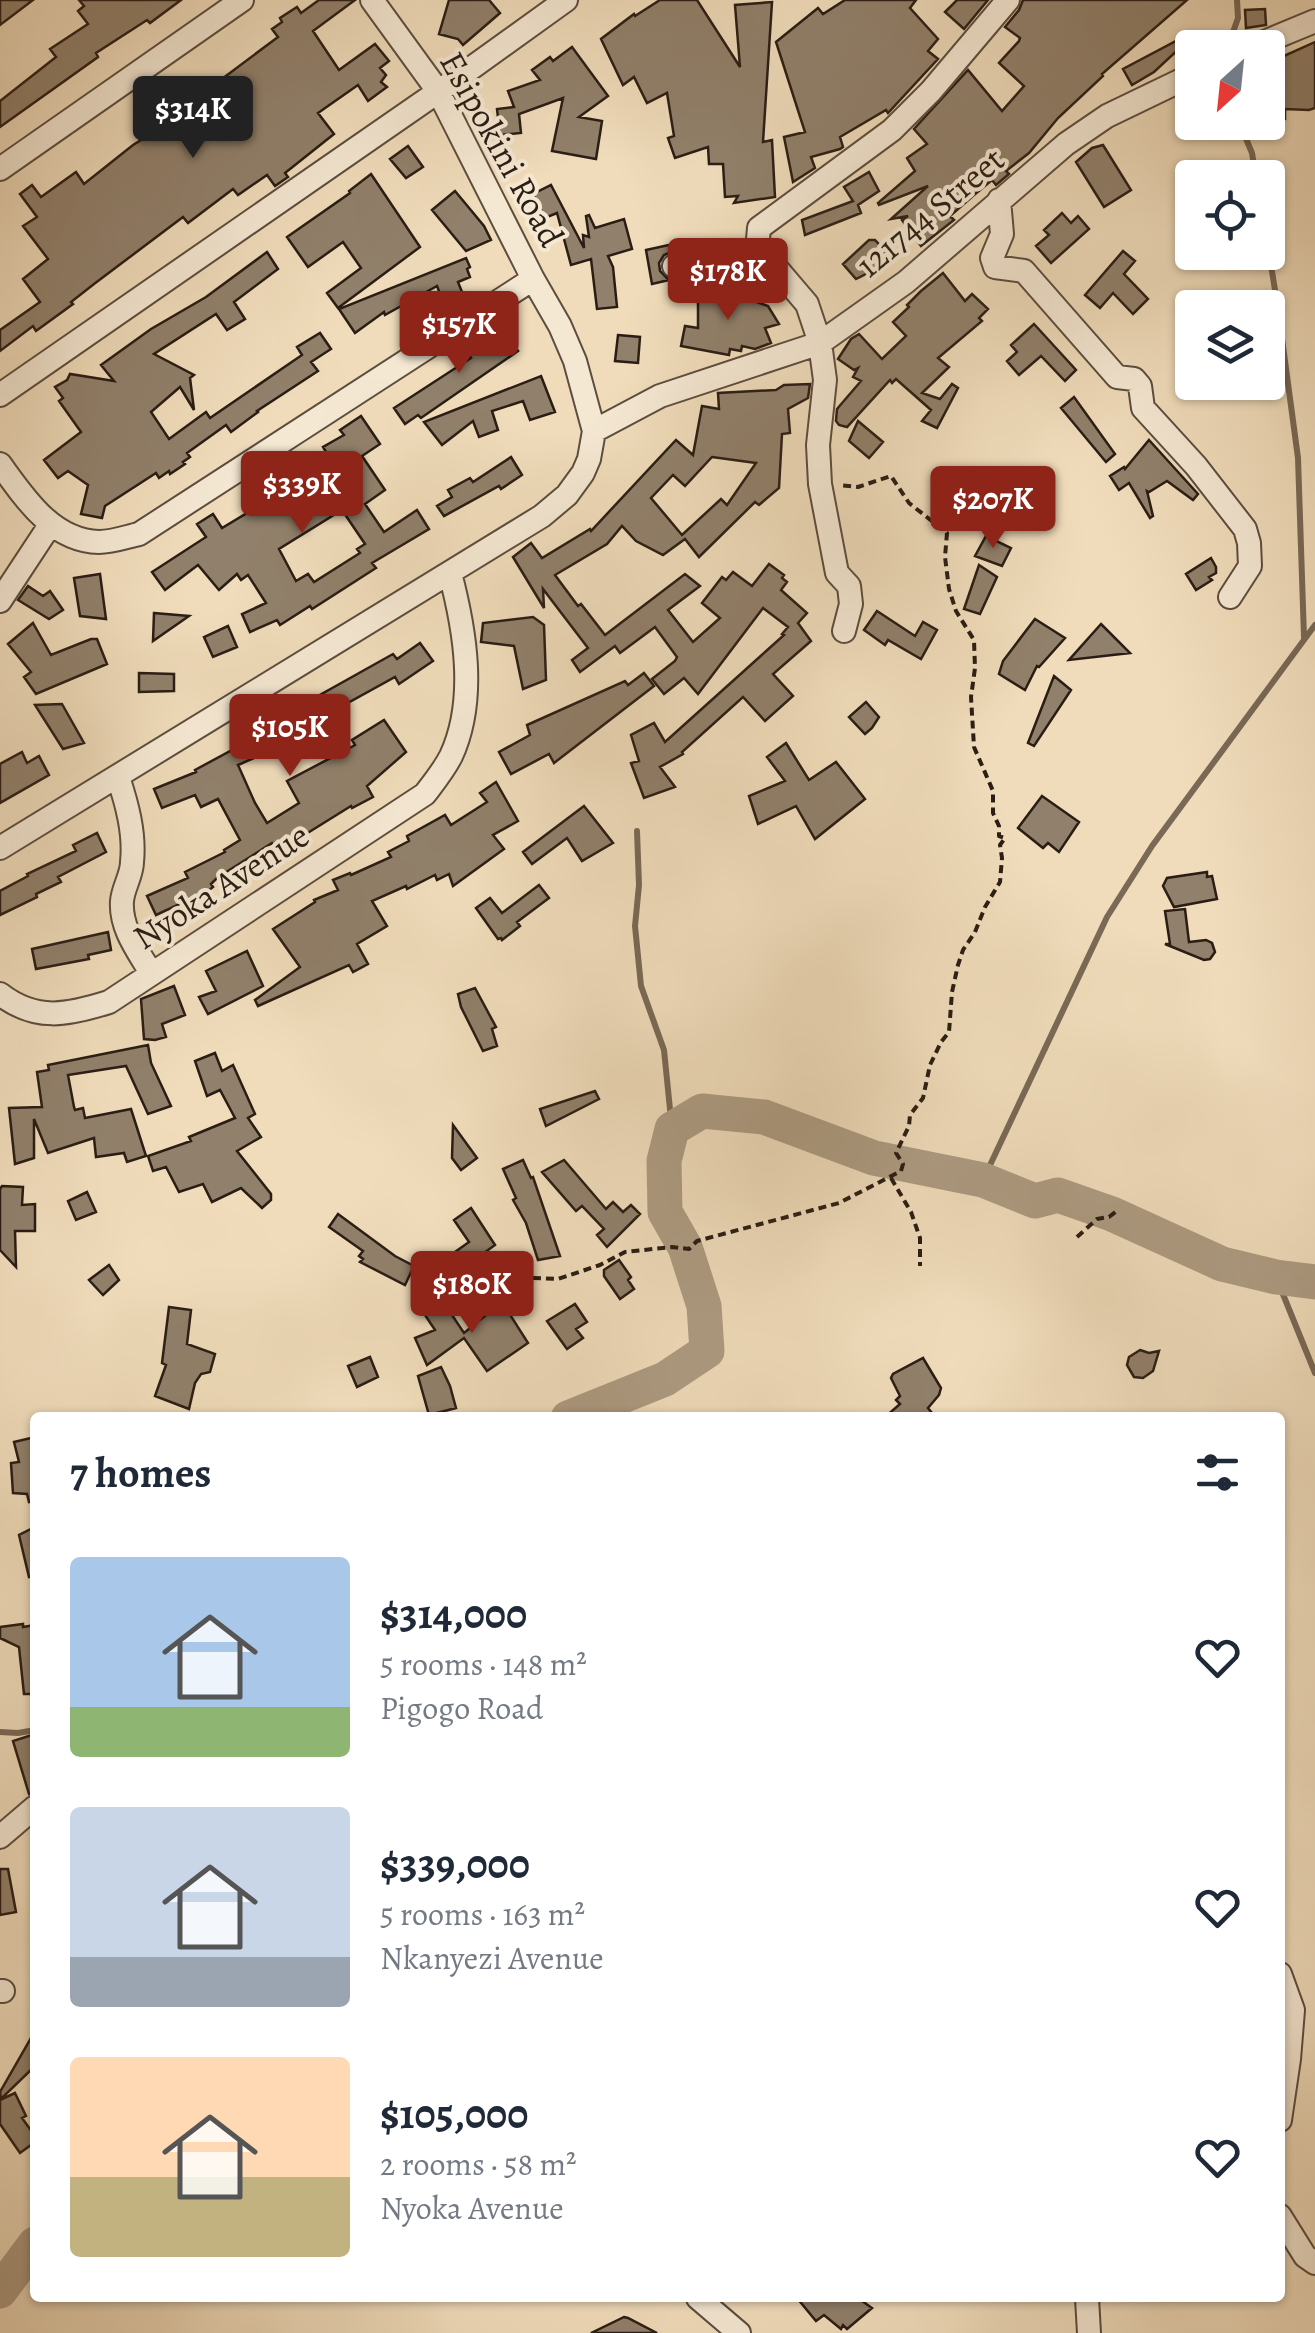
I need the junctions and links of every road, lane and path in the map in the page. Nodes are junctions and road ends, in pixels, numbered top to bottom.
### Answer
1 (242, 0) edge
2 (372, 0) edge
3 (566, 0) edge
4 (1008, 0) edge
5 (1315, 21) edge
6 (1285, 33) edge
7 (1175, 83) edge
8 (438, 91) junction
9 (0, 169) edge
10 (999, 200) junction
11 (756, 261) junction
12 (674, 266) dead end
13 (533, 279) junction
14 (820, 343) junction
15 (0, 395) edge
16 (594, 431) junction
17 (0, 464) edge
18 (820, 484) junction
19 (50, 525) junction
20 (450, 573) junction
21 (1230, 596) dead end
22 (0, 602) edge
23 (844, 631) dead end
24 (118, 777) junction
25 (0, 848) edge
26 (151, 973) junction
27 (0, 994) edge
28 (891, 1178) junction
29 (1118, 1210) dead end
30 (1077, 1237) dead end
31 (920, 1266) dead end
32 (456, 1276) dead end
33 (30, 1811) edge
34 (0, 1837) edge
35 (1285, 1988) edge
36 (1285, 2086) edge
37 (1285, 2224) edge
38 (1315, 2263) edge
39 (703, 2302) edge
40 (1086, 2302) edge
41 (739, 2333) edge
42 (1089, 2333) edge

1 - 9 street
2 - 8 street, Esipokini Road
3 - 8 street
4 - 11 street
5 - 6 street
7 - 10 street, 121744 Street
8 - 13 street, Esipokini Road
8 - 15 street
10 - 14 street, 121744 Street
10 - 21 street
11 - 12 street
11 - 14 street
13 - 16 street, Esipokini Road
13 - 19 street
14 - 16 street, 121744 Street
14 - 18 street
16 - 20 street
17 - 19 street
18 - 23 street
18 - 28 path
19 - 22 street
20 - 24 street
20 - 26 street, Nyoka Avenue
24 - 25 street
24 - 26 street
26 - 27 street, Nyoka Avenue
28 - 31 path
28 - 32 path
29 - 30 path
33 - 34 street
35 - 36 street
37 - 38 street
39 - 41 street
40 - 42 street

